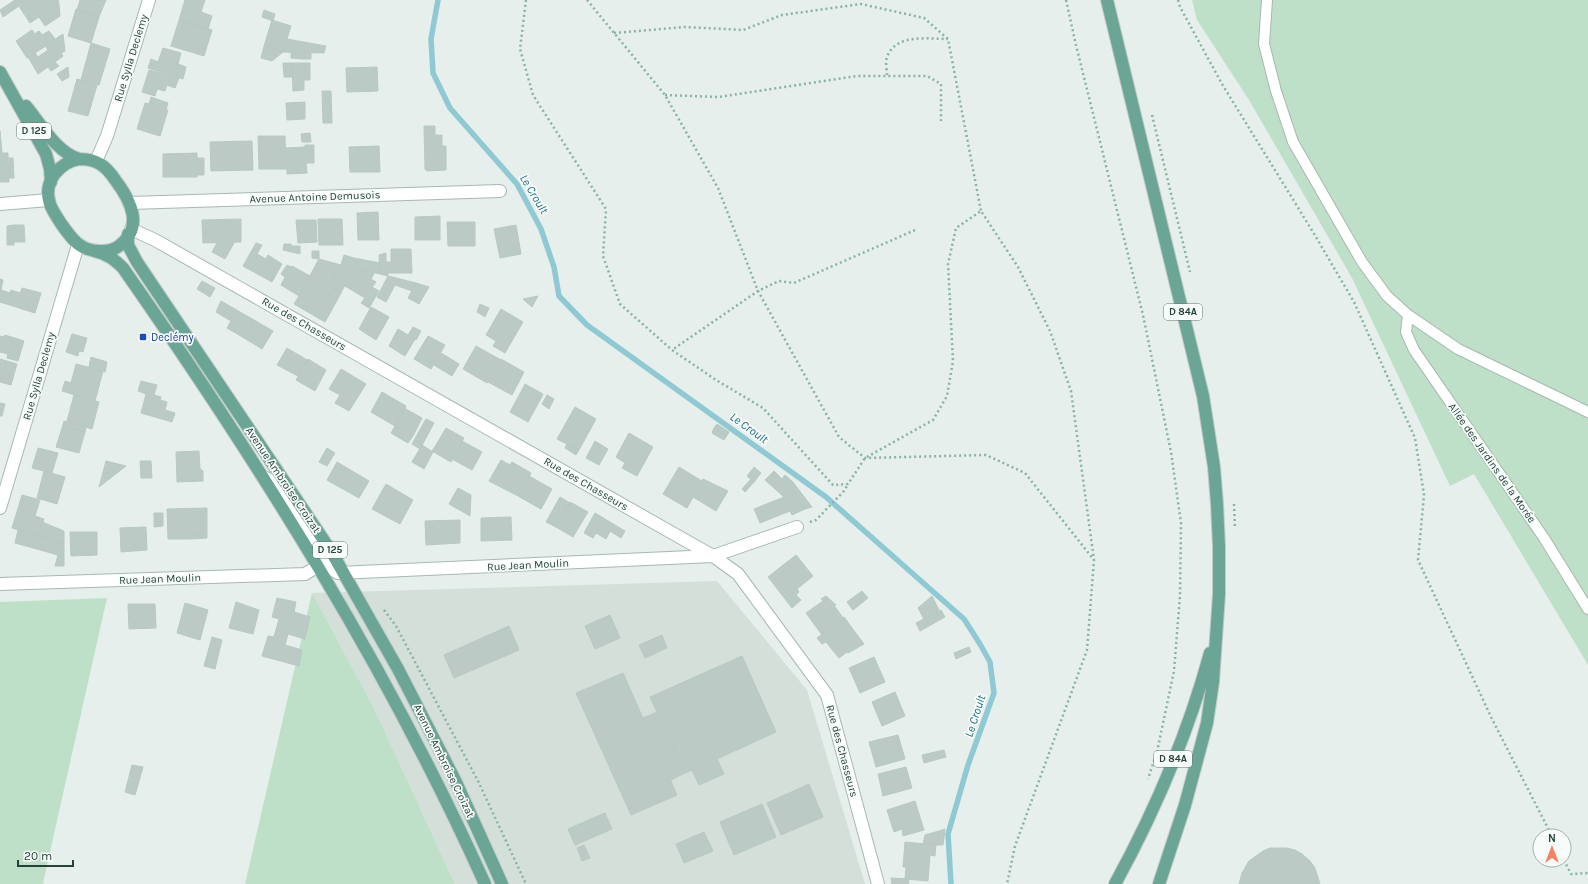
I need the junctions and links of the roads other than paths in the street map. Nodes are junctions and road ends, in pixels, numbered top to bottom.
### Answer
1 (149, 0) edge
2 (1107, 0) edge
3 (1267, 0) edge
4 (3, 77) edge
5 (79, 159) junction
6 (96, 162) junction
7 (50, 183) junction
8 (500, 191) dead end
9 (48, 200) junction
10 (130, 203) junction
11 (0, 204) edge
12 (130, 231) junction
13 (78, 245) junction
14 (94, 251) junction
15 (1408, 315) junction
16 (1588, 412) edge
17 (262, 476) junction
18 (0, 508) edge
19 (796, 526) dead end
20 (713, 556) junction
21 (318, 566) junction
22 (343, 573) junction
23 (0, 584) edge
24 (1588, 609) edge
25 (1216, 629) junction
26 (486, 884) edge
27 (502, 884) edge
28 (878, 884) edge
29 (1115, 884) edge
30 (1160, 884) edge

1 - 6 street, Rue Sylla Declemy
2 - 25 main road, D 84A
3 - 15 lane
4 - 5 main road, D 125
4 - 7 main road, D 125
5 - 6 main road
5 - 7 main road
6 - 10 main road
7 - 9 main road
8 - 10 street, Avenue Antoine Demusois
9 - 11 street
9 - 13 main road
10 - 12 main road
12 - 14 main road
12 - 20 street, Rue des Chasseurs
12 - 22 main road, Avenue Ambroise Croizat / D 125
13 - 14 main road
13 - 18 street, Rue Sylla Declemy
14 - 17 main road, Avenue Ambroise Croizat / D 125
15 - 16 lane
15 - 24 lane, Allée des Jardins de la Morée
17 - 21 main road, Avenue Ambroise Croizat / D 125
17 - 22 street
19 - 20 street, Rue Jean Moulin
20 - 22 street, Rue Jean Moulin
20 - 28 street, Rue des Chasseurs
21 - 23 street, Rue Jean Moulin
21 - 26 main road, Avenue Ambroise Croizat / D 125
22 - 27 main road, Avenue Ambroise Croizat / D 125
25 - 29 main road, D 84A
25 - 30 main road, D 84A

